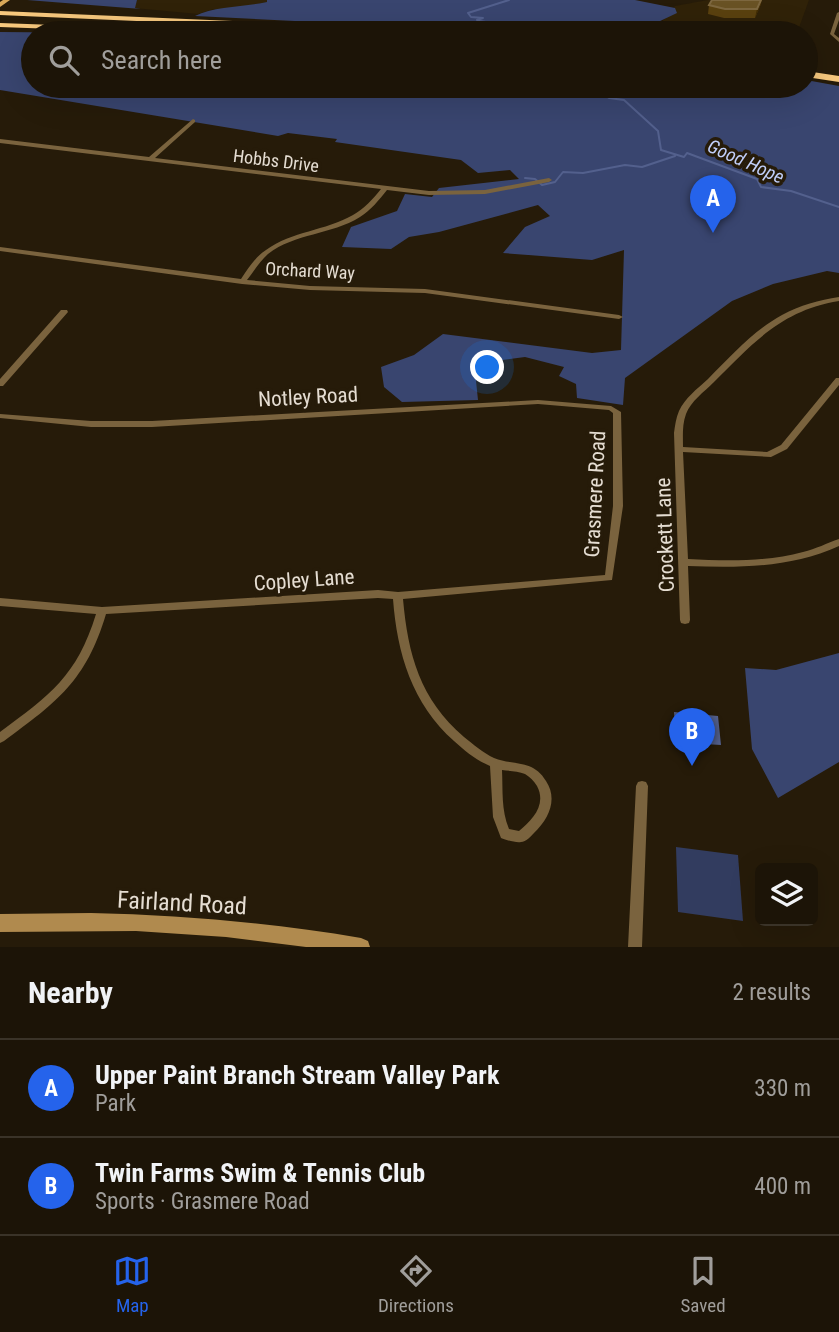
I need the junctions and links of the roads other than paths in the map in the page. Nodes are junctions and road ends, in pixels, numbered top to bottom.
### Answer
1 (13, 3) edge
2 (0, 5) edge
3 (839, 13) edge
4 (0, 14) edge
5 (105, 21) edge
6 (169, 21) edge
7 (217, 21) edge
8 (837, 24) edge
9 (0, 26) edge
10 (21, 27) edge
11 (839, 41) edge
12 (818, 69) edge
13 (839, 73) edge
14 (818, 76) edge
15 (839, 79) edge
16 (192, 121) dead end
17 (0, 141) edge
18 (150, 160) junction
19 (548, 180) dead end
20 (385, 188) junction
21 (0, 249) edge
22 (242, 282) junction
23 (839, 299) edge
24 (64, 312) dead end
25 (619, 317) dead end
26 (839, 380) edge
27 (0, 384) edge
28 (617, 412) joint
29 (0, 416) edge
30 (679, 449) junction
31 (839, 542) edge
32 (684, 562) junction
33 (610, 578) joint
34 (398, 596) junction
35 (0, 603) edge
36 (102, 611) junction
37 (685, 620) dead end
38 (0, 738) edge
39 (495, 763) junction
40 (642, 786) dead end
41 (0, 923) edge
42 (361, 947) edge
43 (635, 947) edge

1 - 2 main road
1 - 4 highway
1 - 7 highway
3 - 8 street
4 - 5 highway
4 - 6 highway
8 - 11 street
9 - 10 highway
12 - 13 highway
14 - 15 highway
16 - 18 street
17 - 18 street, Hobbs Drive
18 - 20 street, Hobbs Drive
19 - 20 street, Hobbs Drive
20 - 22 street
21 - 22 street, Orchard Way
22 - 25 street, Orchard Way
23 - 30 street, Crockett Lane
24 - 27 street
26 - 30 street, Crockett Lane
28 - 29 street, Notley Road
28 - 33 street, Grasmere Road
30 - 32 street, Crockett Lane
31 - 32 street
32 - 37 street, Crockett Lane
33 - 34 street, Copley Lane
34 - 36 street, Copley Lane
34 - 39 street
35 - 36 street, Copley Lane
36 - 38 street
39 - 39 street
40 - 43 street
41 - 42 main road, Fairland Road

